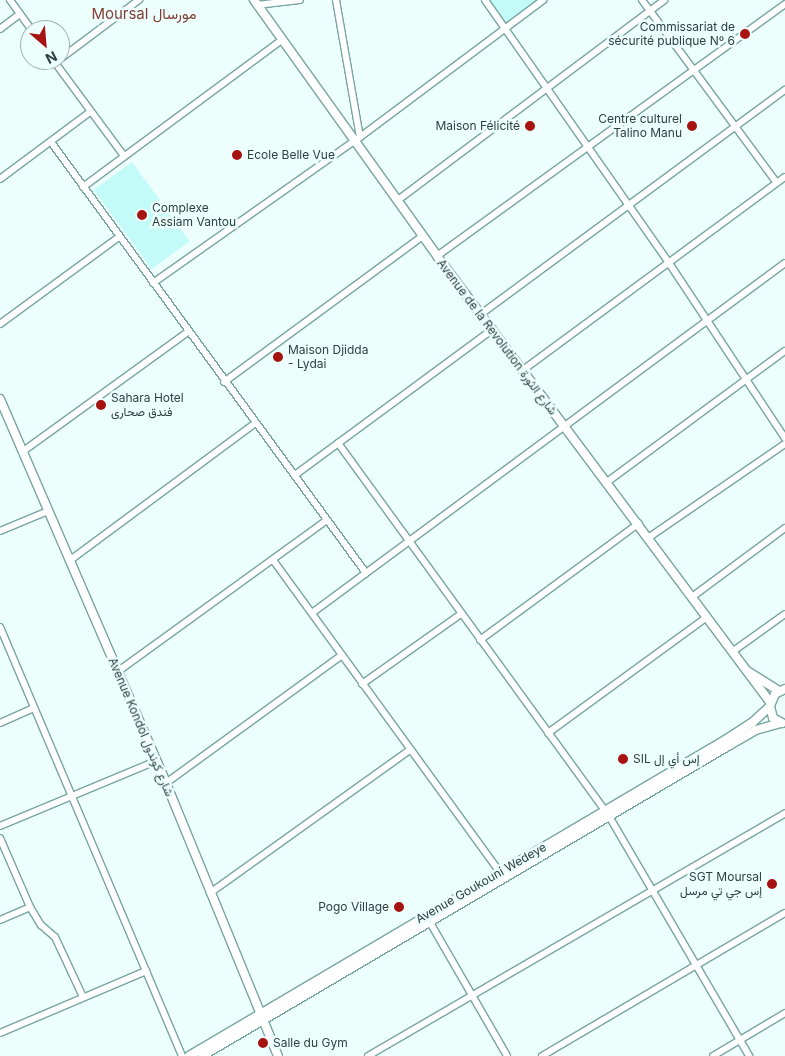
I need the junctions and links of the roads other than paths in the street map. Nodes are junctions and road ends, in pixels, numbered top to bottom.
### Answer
1 (10, 0) edge
2 (139, 0) edge
3 (300, 0) edge
4 (336, 0) edge
5 (485, 0) edge
6 (543, 0) edge
7 (642, 0) edge
8 (664, 0) edge
9 (255, 2) edge
10 (785, 4) edge
11 (649, 10) junction
12 (20, 14) junction
13 (24, 20) edge
14 (0, 29) edge
15 (504, 29) junction
16 (282, 40) junction
17 (70, 50) edge
18 (63, 70) edge
19 (695, 71) junction
20 (545, 88) junction
21 (785, 90) edge
22 (90, 112) junction
23 (736, 124) junction
24 (358, 138) junction
25 (51, 142) junction
26 (586, 147) junction
27 (124, 156) junction
28 (785, 176) edge
29 (0, 179) edge
30 (777, 183) junction
31 (83, 187) junction
32 (398, 200) junction
33 (627, 204) junction
34 (423, 236) junction
35 (119, 237) junction
36 (437, 256) junction
37 (669, 263) junction
38 (785, 263) edge
39 (153, 283) junction
40 (480, 314) junction
41 (705, 321) junction
42 (0, 324) edge
43 (493, 329) junction
44 (188, 332) junction
45 (785, 351) edge
46 (523, 370) junction
47 (746, 380) junction
48 (224, 382) junction
49 (0, 398) edge
50 (254, 424) junction
51 (562, 425) junction
52 (785, 438) edge
53 (338, 443) junction
54 (785, 444) edge
55 (22, 452) junction
56 (295, 475) junction
57 (608, 482) junction
58 (48, 510) junction
59 (327, 520) junction
60 (640, 524) junction
61 (785, 528) edge
62 (0, 530) edge
63 (648, 538) junction
64 (409, 542) junction
65 (69, 560) junction
66 (273, 560) junction
67 (366, 573) junction
68 (692, 597) junction
69 (312, 613) junction
70 (461, 614) junction
71 (785, 614) edge
72 (707, 617) junction
73 (0, 627) edge
74 (480, 640) junction
75 (732, 652) junction
76 (341, 656) junction
77 (746, 670) junction
78 (117, 672) junction
79 (362, 684) junction
80 (782, 690) edge
81 (770, 704) junction
82 (34, 708) junction
83 (0, 723) edge
84 (784, 724) edge
85 (548, 732) junction
86 (410, 750) junction
87 (156, 760) junction
88 (166, 783) junction
89 (72, 796) junction
90 (607, 813) junction
91 (785, 813) edge
92 (0, 826) edge
93 (0, 838) edge
94 (500, 873) junction
95 (652, 889) junction
96 (210, 893) junction
97 (30, 907) junction
98 (785, 913) edge
99 (428, 919) junction
100 (0, 920) edge
101 (697, 966) junction
102 (146, 970) junction
103 (472, 995) junction
104 (83, 998) junction
105 (785, 1013) edge
106 (261, 1017) junction
107 (0, 1033) edge
108 (740, 1041) junction
109 (182, 1056) edge
110 (189, 1056) edge
111 (202, 1056) edge
112 (278, 1056) edge
113 (368, 1056) edge
114 (507, 1056) edge
115 (542, 1056) edge
116 (713, 1056) edge
117 (749, 1056) edge

1 - 12 street
2 - 17 street
3 - 9 street
4 - 24 street
5 - 15 street
6 - 15 street
7 - 11 street
8 - 11 street
9 - 16 street, Avenue de la Revolution شارع الثورة
10 - 19 street
11 - 19 street
11 - 20 street
12 - 13 street
12 - 14 street
15 - 20 street
15 - 24 street
16 - 24 street, Avenue de la Revolution شارع الثورة
16 - 27 street
18 - 22 street
19 - 23 street
19 - 26 street
20 - 26 street
20 - 32 street
21 - 23 street
22 - 25 street
22 - 27 street
23 - 30 street
23 - 33 street
24 - 32 street, Avenue de la Revolution شارع الثورة
24 - 39 street
25 - 29 street
25 - 31 street
26 - 33 street
26 - 36 street
27 - 31 street
28 - 30 street
30 - 37 street
31 - 35 street
32 - 34 street, Avenue de la Revolution شارع الثورة
33 - 37 street
33 - 40 street
34 - 36 street, Avenue de la Revolution شارع الثورة
34 - 48 street
35 - 39 street
35 - 42 street
36 - 40 street, Avenue de la Revolution شارع الثورة
37 - 41 street
37 - 46 street
38 - 41 street
39 - 44 street
40 - 43 street, Avenue de la Revolution شارع الثورة
41 - 47 street
41 - 51 street
43 - 46 street, Avenue de la Revolution شارع الثورة
43 - 53 street
44 - 48 street
44 - 55 street
45 - 47 street
46 - 51 street, Avenue de la Revolution شارع الثورة
47 - 52 street
47 - 57 street
48 - 50 street
49 - 55 street, Avenue Kondol شارع كوندول
50 - 56 street
50 - 65 street
51 - 57 street, Avenue de la Revolution شارع الثورة
51 - 64 street
53 - 56 street
53 - 64 street
54 - 63 street
55 - 58 street, Avenue Kondol شارع كوندول
56 - 59 street
57 - 60 street, Avenue de la Revolution شارع الثورة
58 - 62 street
58 - 65 street, Avenue Kondol شارع كوندول
59 - 66 street
59 - 67 street
60 - 63 street, Avenue de la Revolution شارع الثورة
60 - 74 street
61 - 68 street
63 - 68 street, Avenue de la Revolution شارع الثورة
64 - 67 street
64 - 70 street
65 - 78 street, Avenue Kondol شارع كوندول
66 - 69 street
66 - 78 street
67 - 69 street
68 - 72 street, Avenue de la Revolution شارع الثورة
69 - 76 street
70 - 74 street
70 - 79 street
71 - 75 street
72 - 75 street, Avenue de la Revolution شارع الثورة
72 - 85 street
73 - 82 street
74 - 85 street
75 - 77 street, Avenue de la Revolution شارع الثورة
76 - 79 street
76 - 88 street
77 - 80 street, Avenue de la Revolution شارع الثورة
77 - 81 street, Avenue de la Revolution شارع الثورة
78 - 87 street, Avenue Kondol شارع كوندول
79 - 86 street
80 - 81 street, Avenue Goukouni Wedeye
81 - 84 street, Avenue de la Revolution شارع الثورة
81 - 90 street, Avenue Goukouni Wedeye
82 - 83 street
82 - 89 street
84 - 90 street, Avenue Goukouni Wedeye
85 - 90 street
86 - 94 street
86 - 96 street
87 - 88 street, Avenue Kondol شارع كوندول
87 - 89 street
88 - 96 street, Avenue Kondol شارع كوندول
89 - 92 street
89 - 102 street
90 - 94 street, Avenue Goukouni Wedeye
90 - 95 street
90 - 99 street, Avenue Goukouni Wedeye
91 - 95 street
93 - 97 street
94 - 99 street, Avenue Goukouni Wedeye
95 - 101 street
95 - 103 street
96 - 106 street, Avenue Kondol شارع كوندول
97 - 100 street
97 - 104 street
98 - 101 street
99 - 103 street
99 - 106 street, Avenue Goukouni Wedeye
101 - 108 street
101 - 115 street
102 - 104 street
102 - 109 street
103 - 113 street
103 - 114 street
104 - 107 street
105 - 108 street
106 - 110 street, Avenue Goukouni Wedeye
106 - 111 street, Avenue Goukouni Wedeye
106 - 112 street, Avenue Kondol شارع كوندول
108 - 116 street
108 - 117 street

